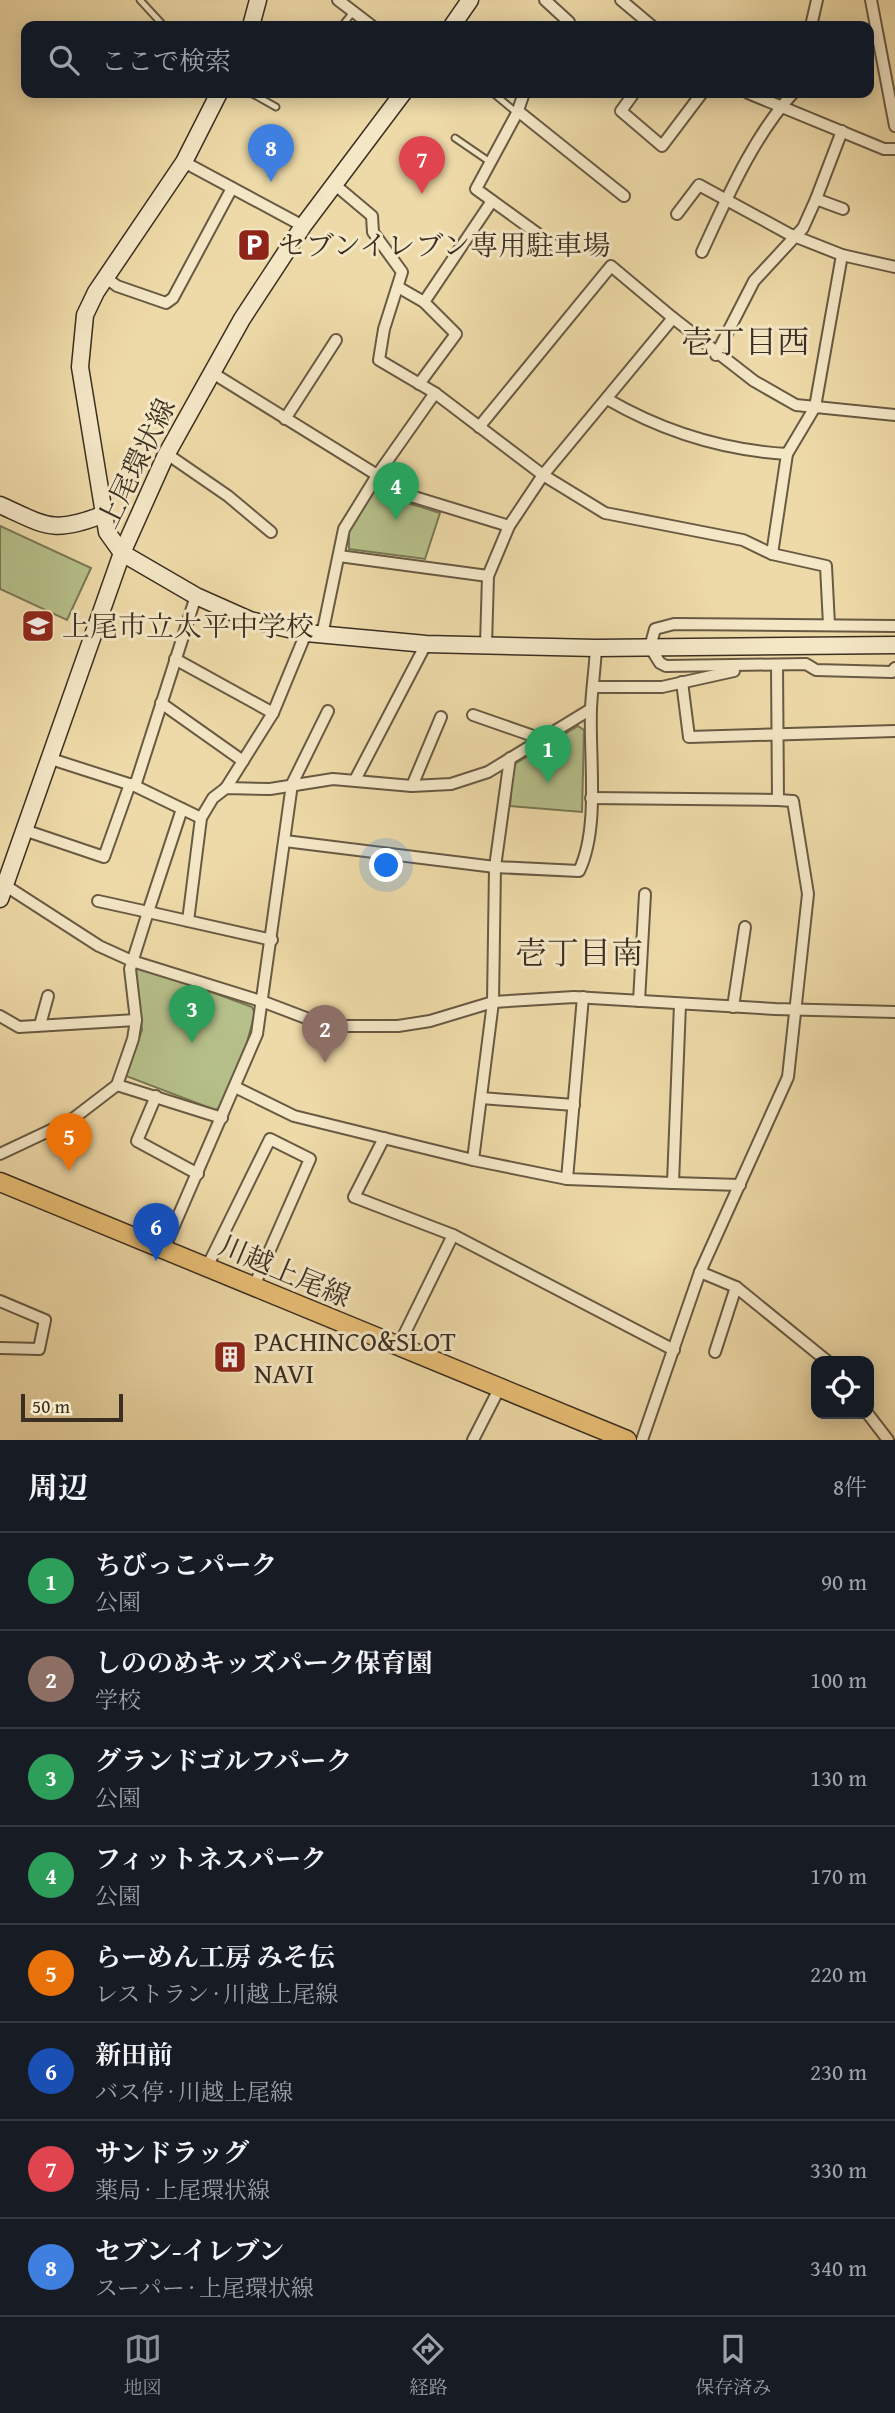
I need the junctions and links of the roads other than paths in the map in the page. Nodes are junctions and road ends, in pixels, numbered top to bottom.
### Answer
1 (140, 0) edge
2 (258, 0) edge
3 (338, 0) edge
4 (470, 0) edge
5 (545, 0) edge
6 (621, 0) edge
7 (817, 0) edge
8 (871, 0) edge
9 (353, 12) junction
10 (159, 21) edge
11 (252, 21) edge
12 (346, 21) edge
13 (365, 21) edge
14 (455, 21) edge
15 (566, 21) edge
16 (646, 21) edge
17 (812, 21) edge
18 (881, 59) junction
19 (874, 61) edge
20 (216, 98) edge
21 (260, 98) edge
22 (399, 98) edge
23 (500, 98) edge
24 (522, 98) edge
25 (630, 98) edge
26 (698, 98) edge
27 (759, 98) edge
28 (788, 98) edge
29 (276, 107) dead end
30 (780, 107) junction
31 (518, 112) junction
32 (895, 125) edge
33 (842, 131) junction
34 (455, 138) dead end
35 (895, 149) edge
36 (184, 162) junction
37 (491, 162) junction
38 (334, 184) junction
39 (232, 188) junction
40 (624, 196) dead end
41 (726, 198) junction
42 (816, 199) junction
43 (492, 201) junction
44 (843, 209) dead end
45 (677, 214) dead end
46 (303, 226) junction
47 (793, 236) junction
48 (556, 247) dead end
49 (702, 252) dead end
50 (842, 255) junction
51 (895, 267) edge
52 (105, 278) junction
53 (398, 287) junction
54 (424, 302) junction
55 (673, 318) junction
56 (336, 340) dead end
57 (716, 355) junction
58 (211, 372) junction
59 (419, 384) junction
60 (435, 393) junction
61 (607, 399) junction
62 (815, 407) junction
63 (895, 415) edge
64 (285, 419) junction
65 (479, 427) junction
66 (167, 454) junction
67 (787, 454) junction
68 (378, 474) junction
69 (543, 475) junction
70 (0, 505) edge
71 (102, 516) junction
72 (509, 526) junction
73 (271, 532) dead end
74 (122, 553) junction
75 (772, 554) junction
76 (339, 556) junction
77 (488, 576) junction
78 (196, 596) junction
79 (829, 625) junction
80 (895, 626) edge
81 (314, 634) junction
82 (426, 645) junction
83 (486, 645) junction
84 (895, 645) edge
85 (650, 647) junction
86 (596, 648) junction
87 (175, 659) junction
88 (757, 665) junction
89 (777, 665) junction
90 (895, 668) edge
91 (682, 682) junction
92 (593, 687) junction
93 (161, 703) junction
94 (591, 709) junction
95 (328, 710) dead end
96 (273, 713) junction
97 (473, 715) dead end
98 (441, 717) dead end
99 (895, 731) edge
100 (777, 736) junction
101 (542, 739) junction
102 (510, 758) junction
103 (51, 759) junction
104 (243, 761) junction
105 (355, 780) junction
106 (132, 785) junction
107 (292, 785) junction
108 (412, 786) junction
109 (226, 788) junction
110 (591, 798) junction
111 (778, 800) junction
112 (182, 809) junction
113 (201, 818) junction
114 (24, 830) junction
115 (285, 841) junction
116 (495, 867) junction
117 (3, 892) edge
118 (645, 894) dead end
119 (98, 901) dead end
120 (148, 912) junction
121 (187, 921) junction
122 (745, 927) dead end
123 (272, 940) junction
124 (132, 961) junction
125 (48, 996) dead end
126 (583, 997) junction
127 (639, 1001) junction
128 (264, 1002) junction
129 (493, 1002) junction
130 (680, 1003) junction
131 (733, 1007) junction
132 (796, 1010) junction
133 (895, 1012) edge
134 (0, 1016) edge
135 (136, 1020) junction
136 (40, 1025) junction
137 (117, 1085) junction
138 (235, 1087) junction
139 (156, 1096) junction
140 (481, 1098) junction
141 (574, 1105) junction
142 (222, 1118) junction
143 (384, 1139) junction
144 (0, 1154) edge
145 (473, 1160) junction
146 (198, 1174) junction
147 (567, 1179) junction
148 (0, 1182) edge
149 (673, 1183) junction
150 (740, 1185) junction
151 (453, 1235) junction
152 (164, 1249) junction
153 (207, 1267) junction
154 (700, 1272) junction
155 (254, 1286) junction
156 (736, 1287) junction
157 (0, 1301) edge
158 (398, 1347) junction
159 (0, 1348) edge
160 (674, 1350) junction
161 (715, 1352) dead end
162 (821, 1356) edge
163 (500, 1387) junction
164 (872, 1419) edge
165 (472, 1440) edge
166 (627, 1440) edge
167 (642, 1440) edge
168 (888, 1440) edge

1 - 10 lane
2 - 11 street
3 - 9 street
4 - 14 street
5 - 15 street
6 - 16 street
7 - 17 street
8 - 18 street
9 - 12 lane
9 - 13 street
18 - 19 street
18 - 32 street
20 - 36 street
21 - 29 lane
22 - 38 street, 上尾環状線
23 - 31 lane
24 - 31 street
25 - 26 street
27 - 30 street
28 - 30 street
30 - 33 street
30 - 41 street
31 - 37 street
31 - 40 street
33 - 35 street
33 - 42 street
34 - 37 lane
36 - 39 street
36 - 52 street
37 - 43 street
38 - 46 street, 上尾環状線
38 - 53 street
39 - 46 street
39 - 52 street
41 - 45 street
41 - 47 street
41 - 49 street
42 - 44 street
42 - 47 street
43 - 48 street
43 - 54 street
46 - 58 street, 上尾環状線
47 - 50 street
47 - 57 street
50 - 51 street
50 - 62 street
52 - 71 street
53 - 54 street
53 - 59 street
54 - 59 street
55 - 57 street
55 - 61 street
55 - 65 street
56 - 64 street
57 - 62 street
58 - 64 street
58 - 66 street, 上尾環状線
59 - 60 street
60 - 65 street
60 - 68 street
61 - 67 street
61 - 69 street
62 - 63 street
62 - 67 street
64 - 68 street
65 - 69 street
66 - 73 street
66 - 74 street, 上尾環状線
67 - 75 street
68 - 72 street
68 - 76 street
69 - 72 street
69 - 75 street
70 - 71 street
71 - 74 street
72 - 77 street
74 - 78 street
74 - 103 street, 上尾環状線
75 - 79 street
76 - 77 street
76 - 81 street
77 - 83 street
78 - 81 street
78 - 87 street
79 - 80 street
79 - 85 street
81 - 82 street
81 - 96 street
82 - 83 street
82 - 105 street
83 - 86 street
84 - 85 street
85 - 86 street
85 - 88 street
86 - 92 street
87 - 93 street
87 - 96 street
88 - 89 street
88 - 91 street
89 - 90 street
89 - 100 street
91 - 92 street
91 - 100 street
92 - 94 street
93 - 104 street
93 - 106 street
94 - 101 street
94 - 110 street
95 - 107 street
96 - 104 street
97 - 101 street
98 - 108 street
99 - 100 street
100 - 111 street
101 - 102 street
102 - 108 street
102 - 116 street
103 - 106 street
103 - 114 street, 上尾環状線
104 - 109 street
105 - 107 street
105 - 108 street
106 - 112 street
106 - 114 street
107 - 109 street
107 - 115 street
109 - 113 street
110 - 111 street
110 - 116 street
111 - 132 street
112 - 113 street
112 - 120 street
113 - 121 street
114 - 117 street, 上尾環状線
115 - 116 street
115 - 123 street
116 - 129 street
117 - 124 street
118 - 127 street
119 - 120 street
120 - 121 street
120 - 124 street
121 - 123 street
122 - 131 street
123 - 128 street
124 - 128 street
124 - 135 street
125 - 136 street
126 - 127 street
126 - 129 street
126 - 141 street
127 - 130 street
128 - 129 street
128 - 138 street
129 - 140 street
130 - 131 street
130 - 149 street
131 - 132 street
132 - 133 street
132 - 150 street
134 - 136 street
135 - 136 street
135 - 137 street
137 - 139 street
137 - 144 street
138 - 142 street
138 - 143 street
139 - 142 street
139 - 146 street
140 - 141 street
140 - 145 street
141 - 147 street
142 - 146 street
143 - 145 street
143 - 151 street
145 - 147 street
146 - 152 street
147 - 149 street
148 - 152 main road, 川越上尾線
149 - 150 street
150 - 154 street
151 - 158 street
151 - 160 street
152 - 153 main road, 川越上尾線
153 - 155 main road, 川越上尾線
153 - 155 street
154 - 156 street
154 - 160 street
155 - 158 main road, 川越上尾線
156 - 161 street
156 - 162 street
157 - 159 street
158 - 163 main road, 川越上尾線
160 - 167 street
163 - 165 street
163 - 166 main road, 川越上尾線
164 - 168 street

